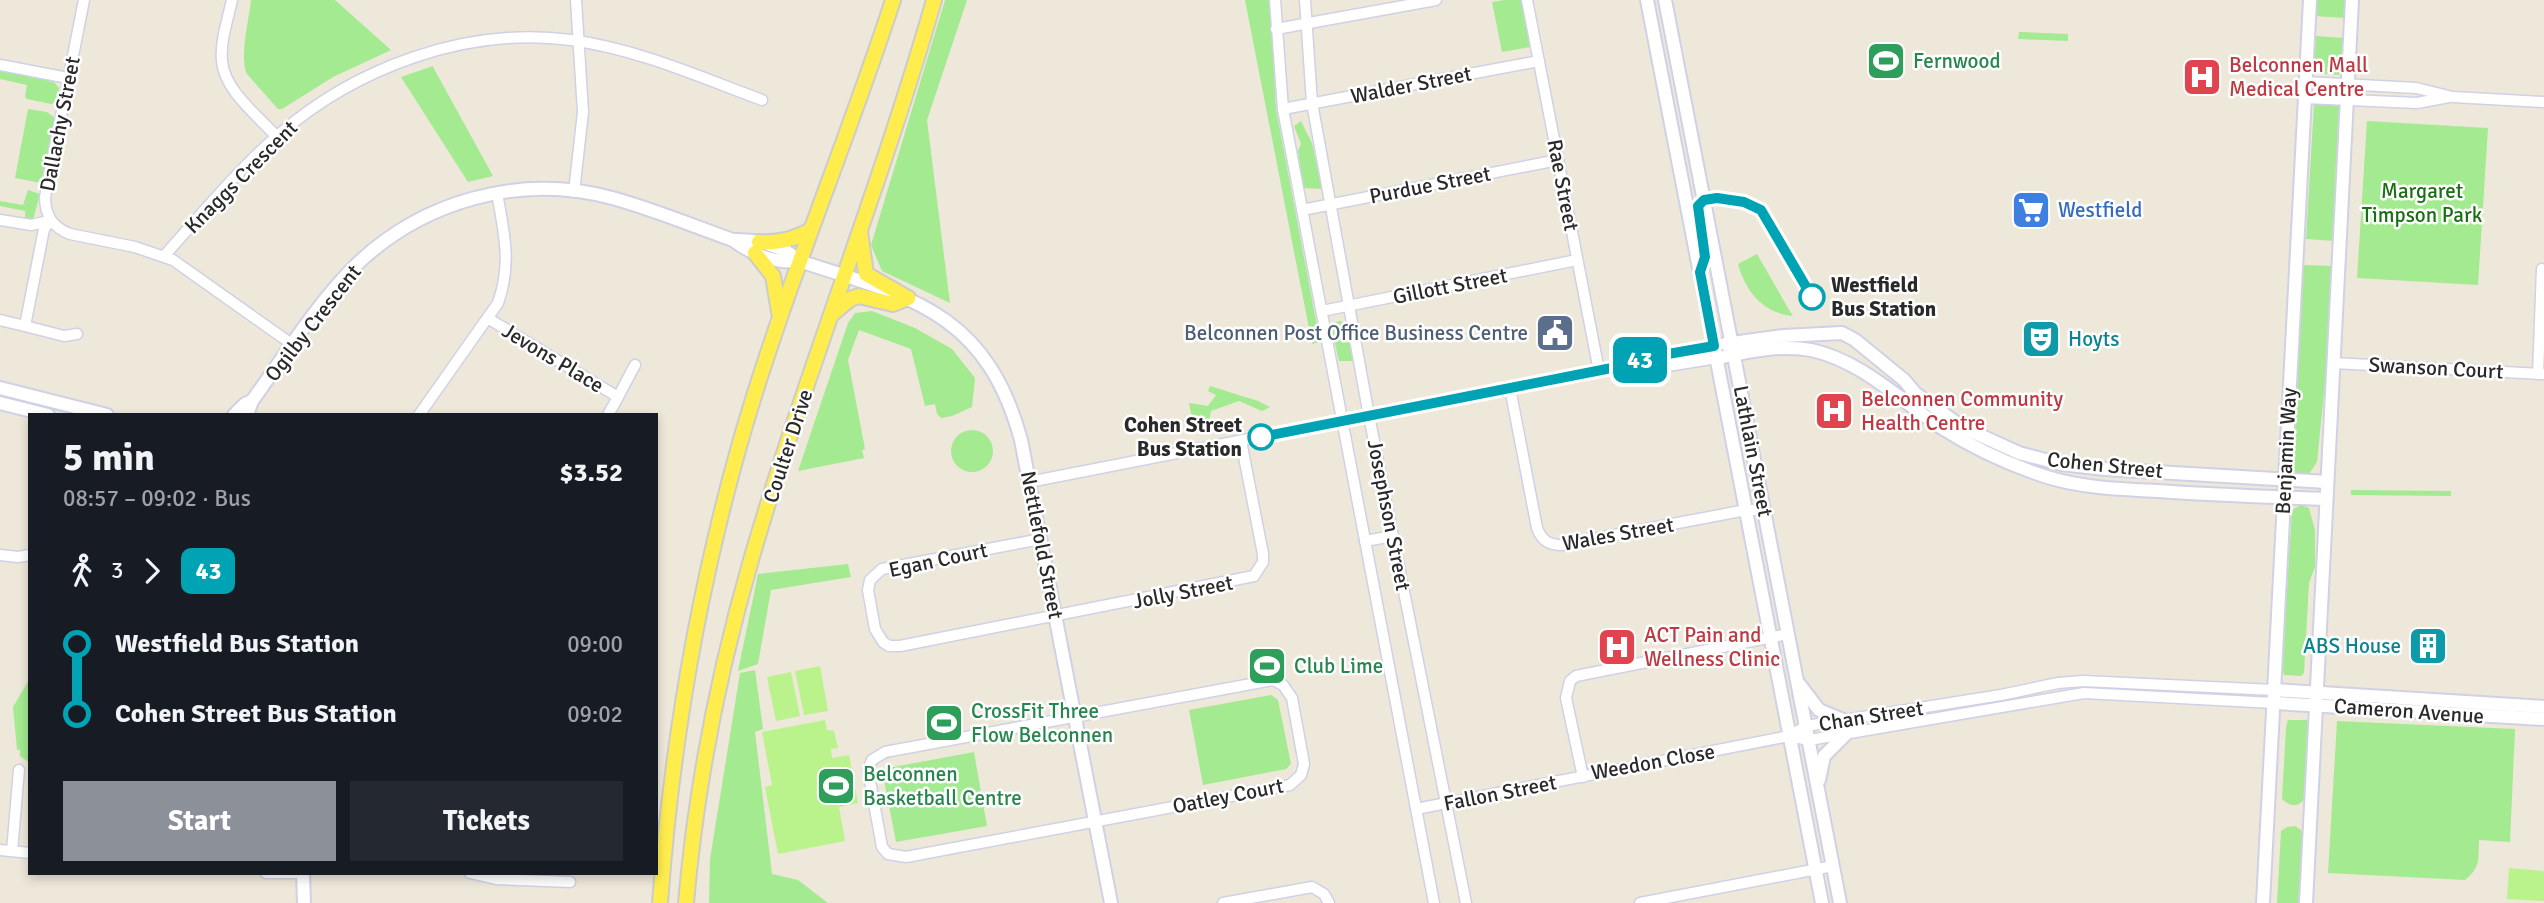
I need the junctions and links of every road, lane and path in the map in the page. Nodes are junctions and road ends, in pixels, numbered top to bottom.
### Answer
1 (84, 0) edge
2 (232, 0) edge
3 (576, 0) edge
4 (893, 0) edge
5 (934, 0) edge
6 (1275, 0) edge
7 (1305, 0) edge
8 (1436, 0) edge
9 (1527, 0) edge
10 (1647, 0) edge
11 (1665, 0) edge
12 (2310, 0) edge
13 (2352, 0) edge
14 (1305, 24) junction
15 (1276, 29) junction
16 (579, 43) junction
17 (1539, 61) junction
18 (0, 65) edge
19 (68, 78) junction
20 (2305, 82) junction
21 (2347, 84) junction
22 (2453, 97) junction
23 (2305, 98) junction
24 (762, 100) dead end
25 (2347, 100) junction
26 (2544, 102) edge
27 (1312, 103) junction
28 (1283, 109) junction
29 (276, 136) junction
30 (1558, 160) junction
31 (574, 192) junction
32 (497, 193) junction
33 (1331, 205) junction
34 (1302, 210) junction
35 (0, 220) edge
36 (50, 220) junction
37 (860, 228) junction
38 (811, 230) junction
39 (757, 247) junction
40 (164, 256) junction
41 (1577, 260) junction
42 (799, 261) junction
43 (2542, 269) edge
44 (843, 275) junction
45 (908, 298) junction
46 (1349, 306) junction
47 (1322, 312) junction
48 (831, 315) junction
49 (489, 319) junction
50 (0, 320) edge
51 (780, 321) junction
52 (25, 326) junction
53 (77, 334) dead end
54 (293, 345) junction
55 (1733, 349) junction
56 (1715, 352) junction
57 (2333, 363) junction
58 (635, 365) dead end
59 (1598, 371) junction
60 (2541, 374) edge
61 (0, 388) edge
62 (1510, 388) junction
63 (618, 397) junction
64 (252, 401) junction
65 (0, 403) edge
66 (87, 412) edge
67 (40, 413) edge
68 (236, 413) edge
69 (248, 413) edge
70 (420, 413) edge
71 (609, 413) edge
72 (1369, 416) junction
73 (1342, 421) junction
74 (1241, 441) junction
75 (2284, 479) junction
76 (1029, 482) junction
77 (2327, 482) junction
78 (2283, 498) junction
79 (2326, 499) junction
80 (1746, 510) junction
81 (1764, 510) junction
82 (1393, 536) junction
83 (1041, 539) junction
84 (1365, 541) junction
85 (0, 555) edge
86 (28, 555) edge
87 (1055, 616) junction
88 (1788, 634) junction
89 (1770, 637) junction
90 (1797, 681) junction
91 (2274, 696) junction
92 (2316, 698) junction
93 (2544, 707) edge
94 (1075, 716) junction
95 (2544, 719) edge
96 (1843, 720) junction
97 (1806, 726) junction
98 (1846, 734) junction
99 (1789, 736) junction
100 (1809, 740) junction
101 (19, 770) dead end
102 (1583, 778) junction
103 (1818, 786) junction
104 (1447, 803) junction
105 (1416, 809) junction
106 (1095, 821) junction
107 (0, 850) edge
108 (12, 851) junction
109 (28, 853) edge
110 (690, 859) junction
111 (1833, 866) junction
112 (1815, 869) junction
113 (300, 875) edge
114 (479, 875) edge
115 (570, 882) dead end
116 (304, 903) edge
117 (660, 903) edge
118 (686, 903) edge
119 (693, 903) edge
120 (1111, 903) edge
121 (1223, 903) edge
122 (1329, 903) edge
123 (1434, 903) edge
124 (1466, 903) edge
125 (1640, 903) edge
126 (1822, 903) edge
127 (1840, 903) edge
128 (2263, 903) edge
129 (2306, 903) edge

1 - 19 street, Dallachy Street
2 - 29 street
3 - 16 street
4 - 38 main road, Coulter Drive
5 - 37 main road, Coulter Drive
6 - 15 street, Josephson Street
7 - 14 street, Josephson Street
8 - 14 street
9 - 17 street, Rae Street
10 - 56 street, Lathlain Street
11 - 55 street, Lathlain Street
12 - 20 street, Benjamin Way
13 - 21 street, Benjamin Way
14 - 15 street
14 - 27 street, Josephson Street
15 - 28 street, Josephson Street
16 - 24 street, Knaggs Crescent
16 - 29 street, Knaggs Crescent
16 - 31 street
17 - 27 street, Walder Street
17 - 30 street, Rae Street
18 - 19 street
19 - 36 street, Dallachy Street
20 - 21 street
20 - 23 street, Benjamin Way
21 - 22 street
21 - 25 street, Benjamin Way
22 - 25 street
22 - 26 street
23 - 25 street
23 - 75 street, Benjamin Way
25 - 57 street, Benjamin Way
27 - 28 street, Walder Street
27 - 33 street, Josephson Street
28 - 34 street, Josephson Street
29 - 40 street, Knaggs Crescent
30 - 33 street, Purdue Street
30 - 41 street, Rae Street
31 - 32 street, Ogilby Crescent
31 - 39 street, Ogilby Crescent
32 - 49 street
32 - 54 street, Ogilby Crescent
33 - 34 street, Purdue Street
33 - 46 street, Josephson Street
34 - 47 street, Josephson Street
35 - 36 street
36 - 40 street, Dallachy Street
36 - 52 street
37 - 44 main road, Coulter Drive
37 - 45 main road
38 - 39 main road
38 - 42 main road, Coulter Drive
39 - 42 street, Ogilby Crescent
39 - 51 main road
40 - 54 street, Dallachy Street
41 - 46 street, Gillott Street
41 - 59 street, Rae Street
42 - 44 street, Ogilby Crescent
42 - 51 main road, Coulter Drive
43 - 60 street, Swanson Court
44 - 45 street, Nettlefold Street
44 - 48 main road, Coulter Drive
45 - 48 main road
45 - 76 street, Nettlefold Street
46 - 47 street, Gillott Street
46 - 72 street, Josephson Street
47 - 73 street, Josephson Street
48 - 110 main road, Coulter Drive
49 - 63 street, Jevons Place
49 - 70 street
50 - 52 street
51 - 117 main road, Coulter Drive
52 - 53 street
54 - 64 street, Ogilby Crescent
55 - 56 street, Cohen Street
55 - 75 street, Cohen Street
55 - 78 street, Cohen Street
55 - 81 street, Lathlain Street
56 - 59 street, Cohen Street
56 - 80 street, Lathlain Street
57 - 60 street, Swanson Court
57 - 77 street, Benjamin Way
58 - 63 street, Jevons Place
59 - 62 street, Cohen Street
61 - 66 street
62 - 72 street, Cohen Street
62 - 80 street, Wales Street
63 - 71 street, Jevons Place
64 - 68 street, Ogilby Crescent
64 - 69 street, Ogilby Crescent
65 - 67 street
72 - 73 street, Cohen Street
72 - 82 street, Josephson Street
73 - 74 street, Cohen Street
73 - 84 street, Josephson Street
74 - 76 street, Cohen Street
74 - 87 street, Jolly Street
75 - 77 street, Cohen Street
75 - 78 street, Benjamin Way
76 - 83 street, Nettlefold Street
77 - 79 street, Benjamin Way
78 - 79 street, Cohen Street
78 - 91 street, Benjamin Way
79 - 92 street, Benjamin Way
80 - 81 street, Wales Street
80 - 89 street, Lathlain Street
81 - 88 street, Lathlain Street
82 - 84 street
82 - 104 street, Josephson Street
83 - 87 street, Nettlefold Street
83 - 87 street, Egan Court
84 - 105 street, Josephson Street
85 - 86 street
87 - 94 street, Nettlefold Street
88 - 89 street, Weedon Close
88 - 90 street, Lathlain Street
89 - 99 street, Lathlain Street
89 - 102 street, Weedon Close
90 - 96 street
90 - 97 street, Lathlain Street
91 - 92 street, Cameron Avenue
91 - 96 street, Chan Street
91 - 98 street, Chan Street
91 - 128 street, Benjamin Way
92 - 93 street, Cameron Avenue
92 - 95 street, Cameron Avenue
92 - 129 street, Benjamin Way
94 - 106 street, Nettlefold Street
94 - 106 street, Oatley Court
94 - 106 street, Oatley Court
96 - 97 street, Chan Street
97 - 99 street, Chan Street
97 - 100 street, Lathlain Street
98 - 100 street, Chan Street
98 - 103 street
99 - 100 street, Chan Street
99 - 102 street, Weedon Close
99 - 112 street, Lathlain Street
100 - 103 street, Lathlain Street
101 - 108 street
102 - 104 street, Fallon Street
103 - 111 street, Lathlain Street
104 - 105 street, Fallon Street
104 - 124 street, Josephson Street
105 - 123 street, Josephson Street
106 - 120 street, Nettlefold Street
107 - 108 street
108 - 109 street
110 - 118 main road, Coulter Drive
110 - 119 main road
111 - 112 street
111 - 127 street, Lathlain Street
112 - 125 street
112 - 126 street, Lathlain Street
113 - 116 street
114 - 115 street
121 - 122 street

